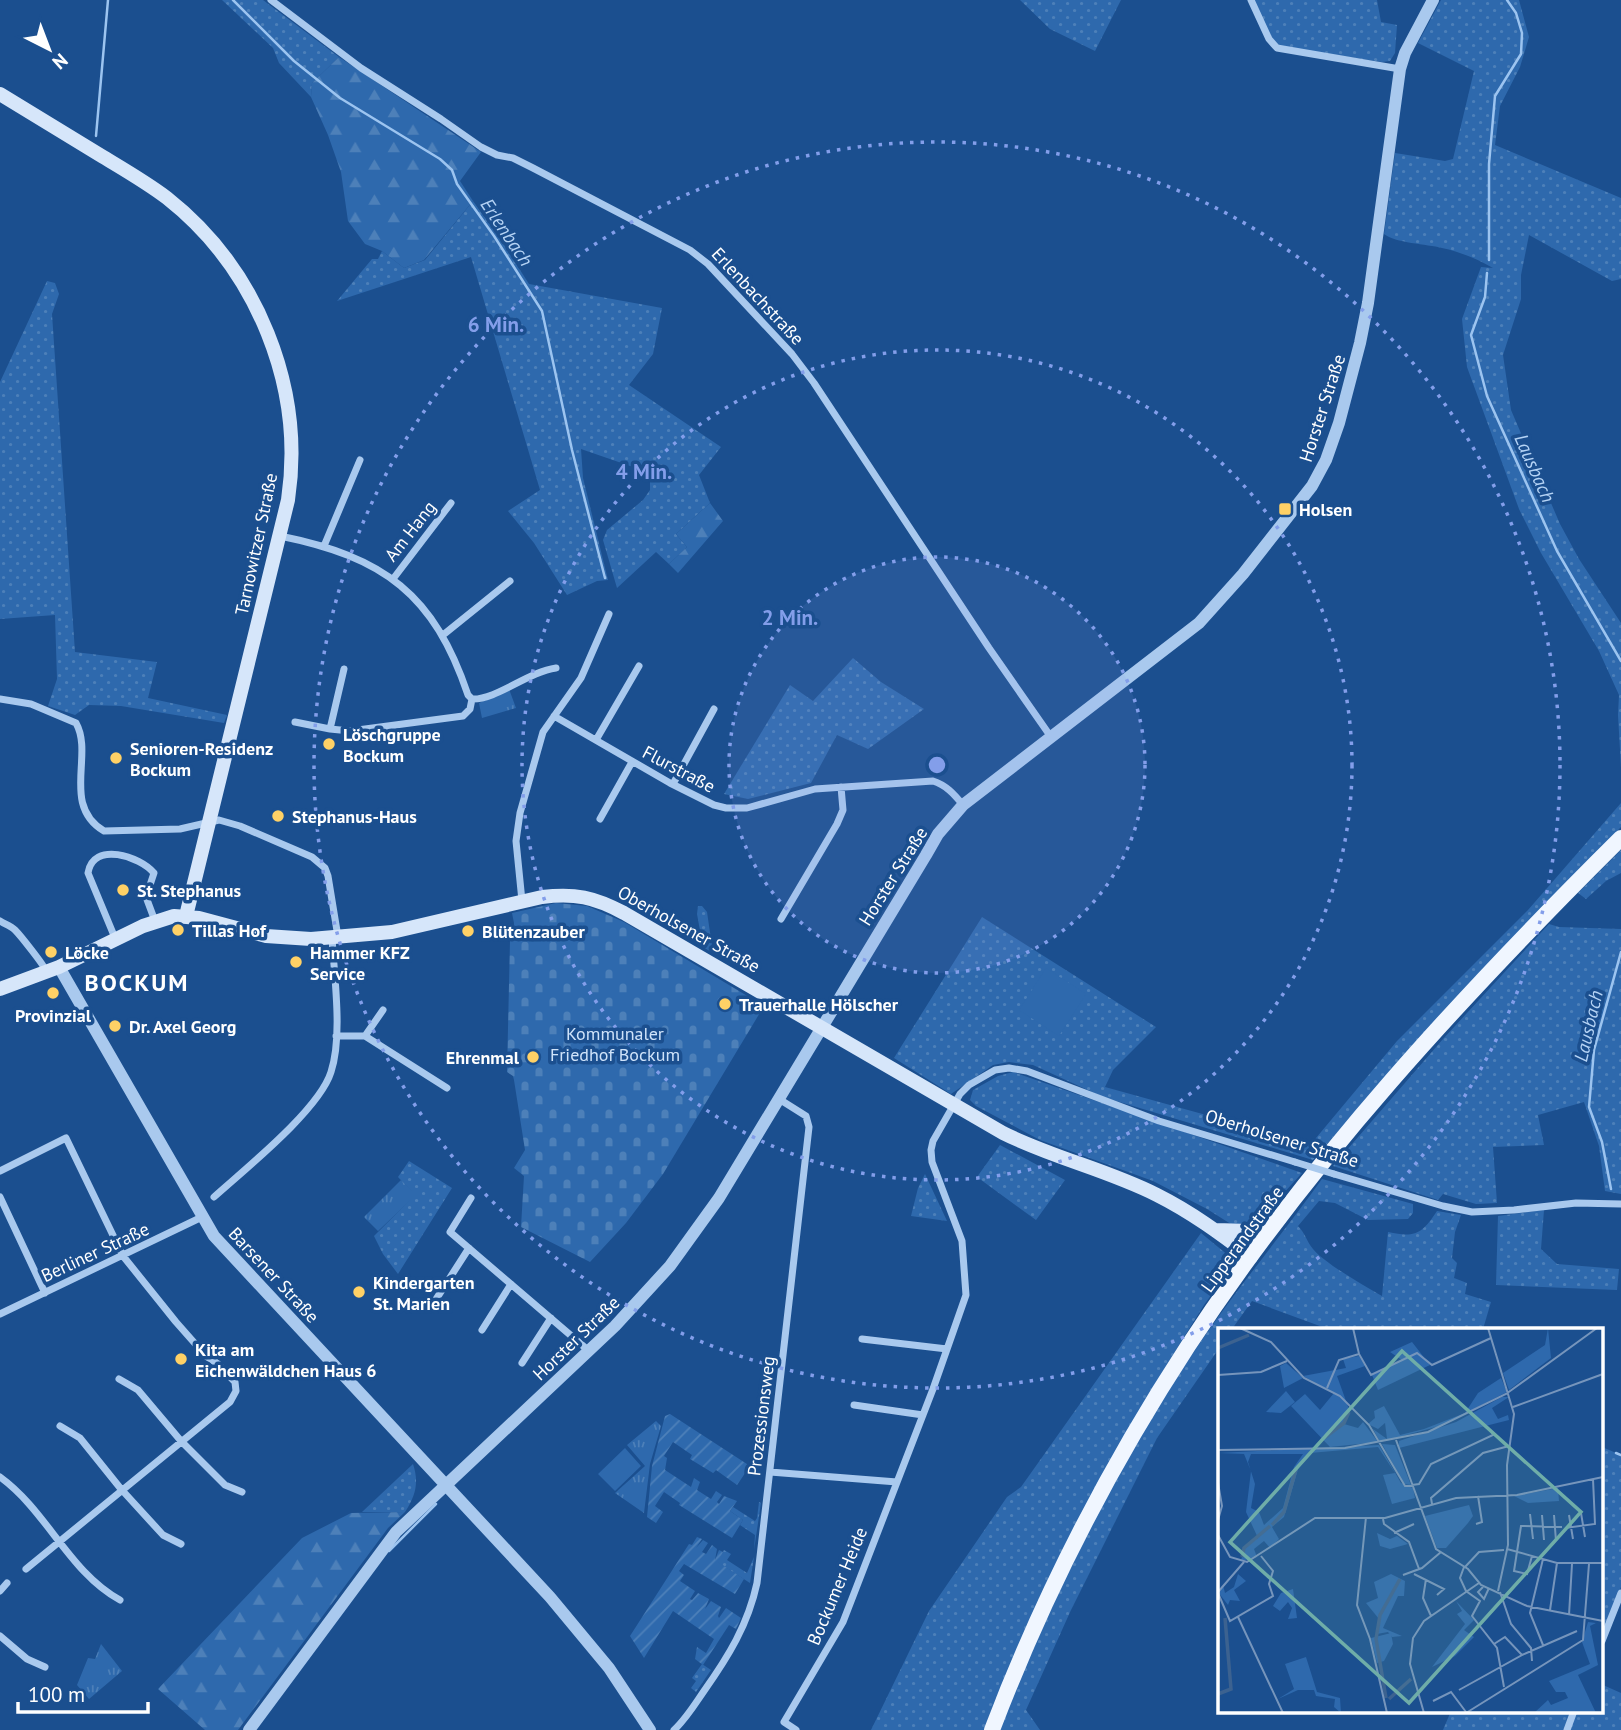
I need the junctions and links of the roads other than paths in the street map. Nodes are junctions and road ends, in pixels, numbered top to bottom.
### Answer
1 (271, 0) edge
2 (1251, 0) edge
3 (1433, 0) edge
4 (1400, 69) junction
5 (0, 94) edge
6 (360, 460) dead end
7 (451, 503) dead end
8 (280, 536) junction
9 (324, 545) junction
10 (393, 579) junction
11 (510, 581) dead end
12 (609, 614) dead end
13 (443, 635) junction
14 (639, 666) dead end
15 (556, 668) dead end
16 (344, 669) dead end
17 (0, 699) edge
18 (472, 699) junction
19 (715, 709) dead end
20 (554, 716) junction
21 (295, 722) dead end
22 (330, 729) junction
23 (1052, 738) junction
24 (596, 740) junction
25 (632, 762) junction
26 (673, 784) junction
27 (841, 787) junction
28 (963, 805) junction
29 (600, 820) dead end
30 (210, 821) junction
31 (1621, 838) edge
32 (522, 901) junction
33 (186, 916) junction
34 (782, 919) dead end
35 (0, 921) edge
36 (155, 922) junction
37 (335, 937) junction
38 (115, 938) junction
39 (52, 969) junction
40 (0, 989) edge
41 (383, 1010) dead end
42 (821, 1028) junction
43 (337, 1035) junction
44 (365, 1036) junction
45 (447, 1088) dead end
46 (779, 1099) junction
47 (953, 1106) junction
48 (0, 1171) edge
49 (0, 1197) edge
50 (214, 1197) dead end
51 (471, 1198) dead end
52 (1621, 1204) edge
53 (202, 1217) junction
54 (1280, 1218) junction
55 (1215, 1230) junction
56 (469, 1248) junction
57 (123, 1256) junction
58 (1251, 1257) junction
59 (511, 1284) junction
60 (45, 1293) junction
61 (433, 1304) dead end
62 (0, 1314) edge
63 (551, 1318) junction
64 (482, 1330) dead end
65 (862, 1339) dead end
66 (947, 1349) junction
67 (589, 1351) junction
68 (523, 1363) dead end
69 (119, 1379) dead end
70 (854, 1405) dead end
71 (923, 1415) junction
72 (61, 1426) dead end
73 (181, 1441) junction
74 (770, 1472) junction
75 (0, 1477) edge
76 (897, 1482) junction
77 (445, 1485) junction
78 (121, 1489) junction
79 (242, 1492) dead end
80 (58, 1541) junction
81 (181, 1544) dead end
82 (26, 1569) dead end
83 (7, 1583) dead end
84 (0, 1591) edge
85 (1621, 1593) edge
86 (120, 1600) dead end
87 (0, 1636) edge
88 (1604, 1636) edge
89 (45, 1667) dead end
90 (1574, 1712) edge
91 (249, 1730) edge
92 (650, 1730) edge
93 (674, 1730) edge
94 (796, 1730) edge
95 (992, 1730) edge
96 (1567, 1730) edge

1 - 23 street, Erlenbachstraße
2 - 4 street
3 - 4 street, Horster Straße
4 - 23 street, Horster Straße
5 - 8 main road, Tarnowitzer Straße
6 - 9 street
7 - 10 street, Am Hang
8 - 9 street, Am Hang
8 - 30 main road, Tarnowitzer Straße
9 - 10 street, Am Hang
10 - 13 street, Am Hang
11 - 13 street
12 - 20 street
13 - 18 street, Am Hang
14 - 24 street
15 - 18 street
16 - 22 street
17 - 30 street
18 - 22 street
19 - 26 street
20 - 24 street, Flurstraße
20 - 32 street
21 - 22 street
23 - 28 street, Horster Straße
24 - 25 street, Flurstraße
25 - 26 street, Flurstraße
25 - 29 street
26 - 27 street, Flurstraße
27 - 28 street, Flurstraße
27 - 34 street
28 - 42 street, Horster Straße
30 - 33 main road, Tarnowitzer Straße
30 - 37 street
31 - 54 main road, Lipperandstraße
32 - 37 main road, Oberholsener Straße
32 - 42 main road, Oberholsener Straße
33 - 36 main road
33 - 37 main road, Oberholsener Straße
35 - 39 street
36 - 38 main road
36 - 38 street
37 - 43 street
38 - 39 main road
39 - 40 main road
39 - 53 street, Barsener Straße
41 - 44 street
42 - 46 street, Horster Straße
42 - 47 main road, Oberholsener Straße
43 - 44 street
43 - 50 street
44 - 45 street
46 - 67 street, Horster Straße
46 - 74 street, Prozessionsweg
47 - 52 street, Oberholsener Straße, bridge
47 - 55 main road, Oberholsener Straße
47 - 66 street, Bockumer Heide
48 - 57 street
49 - 60 street
51 - 56 street
53 - 57 street, Berliner Straße
53 - 77 street, Barsener Straße
54 - 55 main road
54 - 58 main road, Lipperandstraße
55 - 58 main road, Oberholsener Straße
56 - 59 street
56 - 61 street
57 - 60 street, Berliner Straße
57 - 73 street
58 - 95 main road, Lipperandstraße
59 - 63 street
59 - 64 street
60 - 62 street, Berliner Straße
63 - 67 street
63 - 68 street
65 - 66 street
66 - 71 street, Bockumer Heide
67 - 77 street, Horster Straße
69 - 73 street
70 - 71 street
71 - 76 street, Bockumer Heide
72 - 78 street
73 - 78 street
73 - 79 street
74 - 76 street
74 - 93 street, Prozessionsweg
75 - 80 street
76 - 94 street, Bockumer Heide
77 - 91 street, Horster Straße
77 - 92 street, Barsener Straße
78 - 80 street
78 - 81 street
80 - 82 street
80 - 86 street
83 - 84 street
85 - 88 street
87 - 89 street
90 - 96 street

